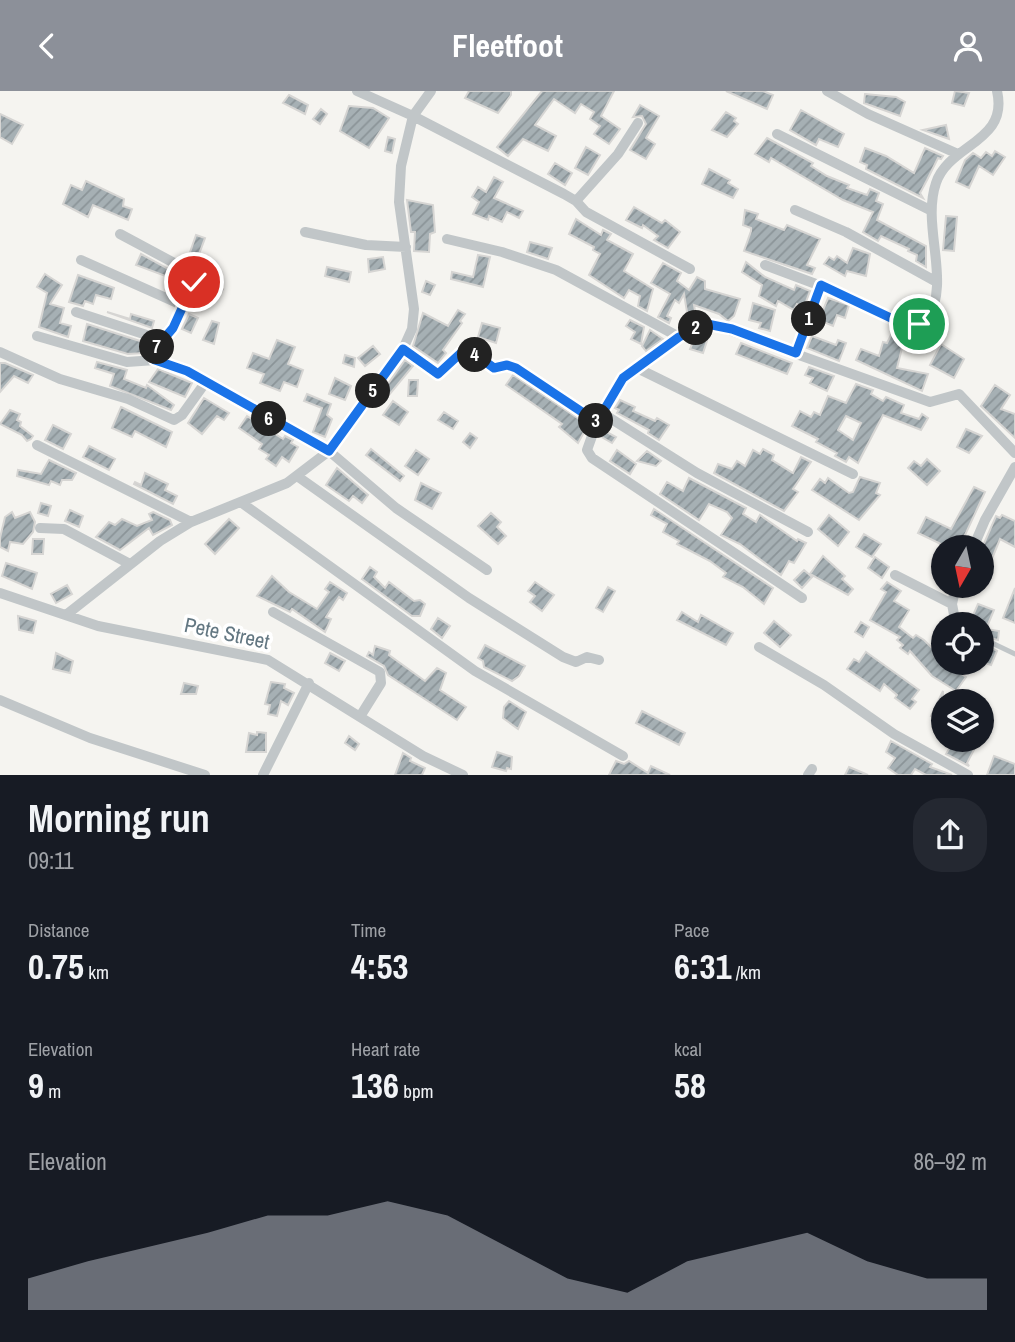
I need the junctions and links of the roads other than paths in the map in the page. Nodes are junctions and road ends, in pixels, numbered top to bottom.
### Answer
1 (357, 91) edge
2 (431, 91) edge
3 (827, 91) edge
4 (997, 91) edge
5 (414, 116) junction
6 (638, 123) dead end
7 (777, 134) dead end
8 (958, 154) junction
9 (576, 201) junction
10 (794, 210) dead end
11 (930, 210) junction
12 (305, 232) dead end
13 (120, 235) dead end
14 (447, 239) dead end
15 (406, 247) junction
16 (81, 260) dead end
17 (765, 265) dead end
18 (690, 269) dead end
19 (935, 281) junction
20 (821, 285) junction
21 (184, 306) junction
22 (76, 312) dead end
23 (37, 336) dead end
24 (679, 337) junction
25 (162, 340) junction
26 (403, 349) junction
27 (0, 352) edge
28 (796, 353) junction
29 (155, 360) junction
30 (637, 368) junction
31 (205, 383) junction
32 (600, 418) junction
33 (37, 445) dead end
34 (329, 451) junction
35 (1015, 453) edge
36 (1015, 467) edge
37 (853, 474) dead end
38 (297, 476) junction
39 (242, 503) junction
40 (191, 522) junction
41 (40, 529) dead end
42 (808, 531) dead end
43 (979, 535) edge
44 (128, 563) junction
45 (487, 570) dead end
46 (895, 575) dead end
47 (0, 593) edge
48 (802, 598) dead end
49 (953, 599) edge
50 (952, 604) junction
51 (273, 612) dead end
52 (954, 612) edge
53 (66, 615) junction
54 (994, 644) edge
55 (759, 647) dead end
56 (1015, 654) edge
57 (599, 660) dead end
58 (309, 683) junction
59 (0, 701) edge
60 (361, 715) junction
61 (623, 756) dead end
62 (205, 775) edge
63 (264, 775) edge
64 (463, 775) edge
65 (968, 775) edge

1 - 5 street
2 - 5 street
3 - 8 street
4 - 8 street
5 - 9 street
5 - 15 street
6 - 9 street
7 - 11 street
8 - 11 street
9 - 18 street
10 - 19 street
11 - 19 street
12 - 15 street
13 - 21 street
14 - 24 street
15 - 26 street
16 - 21 street
17 - 20 street
19 - 20 street
20 - 28 street
21 - 25 street
22 - 25 street
23 - 29 street
24 - 28 street
24 - 30 street
25 - 29 street
26 - 32 street
26 - 34 street
27 - 31 street
28 - 35 street
29 - 31 street
30 - 32 street
30 - 37 street
31 - 34 street
32 - 42 street
32 - 48 street
33 - 40 street
34 - 38 street
34 - 45 street
36 - 43 street
38 - 39 street
38 - 57 street
39 - 40 street
39 - 61 street
40 - 44 street
41 - 44 street
44 - 53 street
46 - 50 street
47 - 53 street, Pete Street
49 - 50 street
50 - 52 street
51 - 60 street
53 - 58 street, Pete Street
54 - 56 lane
55 - 65 street
58 - 60 street, Pete Street
58 - 63 street
59 - 62 street
60 - 64 street, Pete Street

